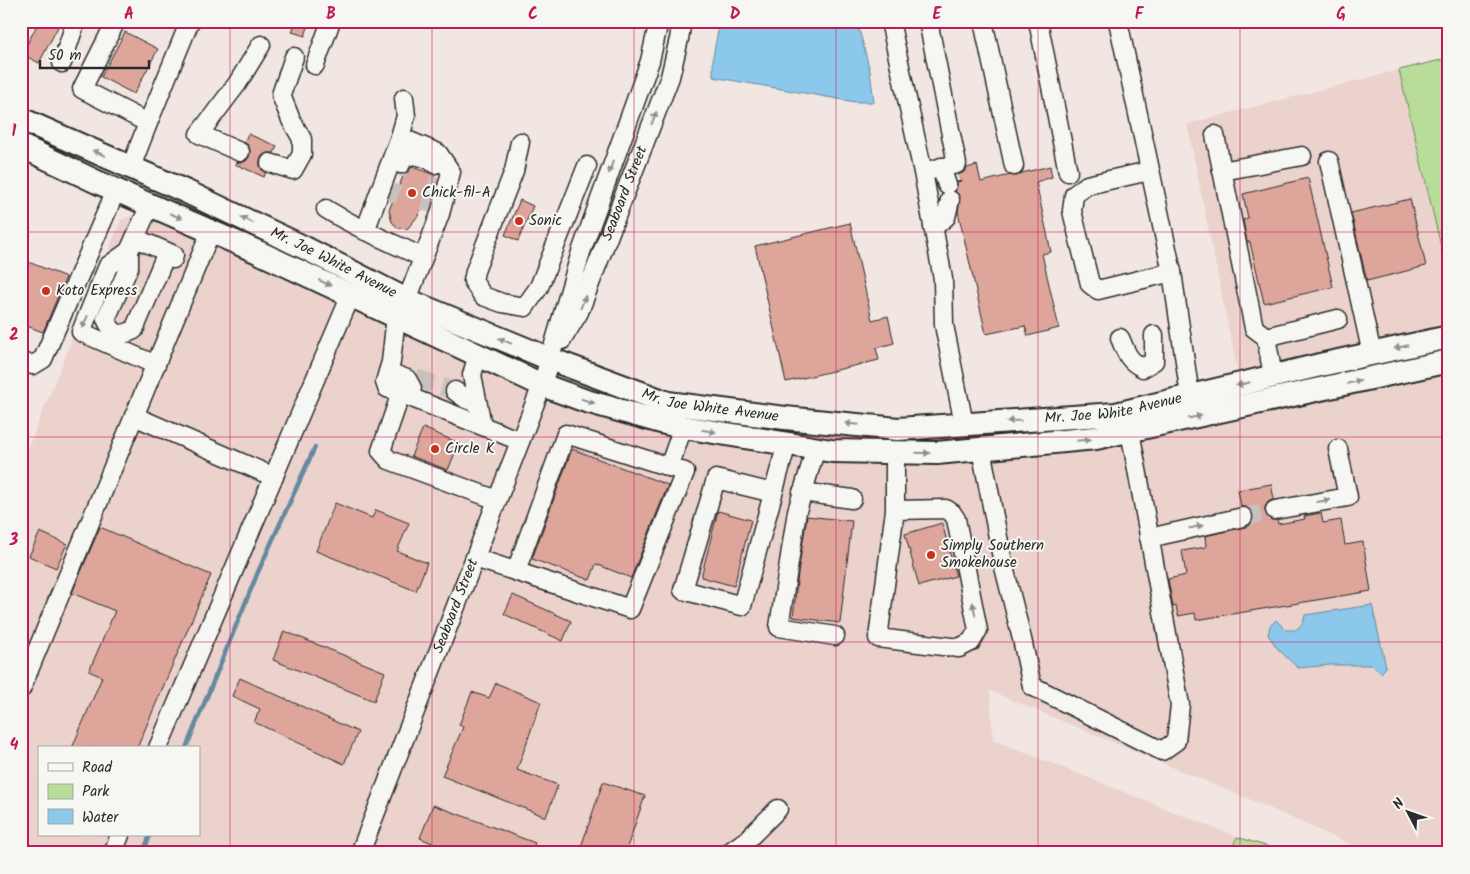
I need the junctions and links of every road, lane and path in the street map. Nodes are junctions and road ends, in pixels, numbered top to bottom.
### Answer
1 (76, 21) edge
2 (116, 21) edge
3 (190, 21) edge
4 (331, 21) edge
5 (660, 21) edge
6 (682, 21) edge
7 (890, 21) edge
8 (928, 21) edge
9 (982, 21) edge
10 (1038, 21) edge
11 (1118, 21) edge
12 (261, 45) dead end
13 (294, 57) dead end
14 (62, 63) dead end
15 (315, 65) dead end
16 (404, 98) dead end
17 (21, 119) edge
18 (148, 123) junction
19 (1215, 135) dead end
20 (400, 136) junction
21 (520, 142) dead end
22 (21, 146) edge
23 (240, 152) dead end
24 (1302, 156) dead end
25 (1329, 161) dead end
26 (270, 162) dead end
27 (401, 164) dead end
28 (586, 166) dead end
29 (1014, 166) dead end
30 (131, 167) junction
31 (941, 167) junction
32 (1149, 171) junction
33 (1222, 171) junction
34 (923, 172) junction
35 (1068, 172) dead end
36 (438, 178) dead end
37 (116, 190) junction
38 (387, 200) tunnel mouth
39 (150, 205) junction
40 (326, 209) dead end
41 (428, 212) tunnel mouth
42 (367, 224) junction
43 (933, 228) junction
44 (211, 231) junction
45 (381, 238) junction
46 (556, 243) junction
47 (132, 244) junction
48 (167, 252) junction
49 (581, 252) junction
50 (422, 257) junction
51 (1172, 272) junction
52 (352, 295) junction
53 (402, 308) junction
54 (1338, 318) dead end
55 (1154, 335) dead end
56 (1266, 337) junction
57 (1449, 337) edge
58 (1120, 338) dead end
59 (132, 354) junction
60 (478, 354) junction
61 (1372, 354) junction
62 (550, 359) junction
63 (1449, 360) edge
64 (21, 362) edge
65 (156, 365) junction
66 (1273, 376) junction
67 (409, 384) junction
68 (542, 385) junction
69 (1190, 396) junction
70 (134, 416) junction
71 (964, 424) junction
72 (482, 425) junction
73 (684, 427) junction
74 (1130, 431) junction
75 (520, 441) junction
76 (788, 443) junction
77 (816, 448) junction
78 (982, 449) junction
79 (1338, 449) dead end
80 (895, 452) junction
81 (669, 467) junction
82 (274, 477) junction
83 (802, 492) junction
84 (774, 493) junction
85 (852, 499) dead end
86 (497, 500) junction
87 (895, 510) junction
88 (1276, 510) tunnel mouth
89 (1243, 517) tunnel mouth
90 (1149, 538) junction
91 (475, 558) junction
92 (516, 572) junction
93 (835, 636) dead end
94 (21, 690) edge
95 (159, 746) edge
96 (778, 809) dead end
97 (120, 836) edge
98 (113, 853) edge
99 (360, 853) edge
100 (728, 853) edge

1 - 14 street
2 - 18 street
3 - 18 street
4 - 15 street
5 -> 49 street, Seaboard Street
62 -> 6 street, Seaboard Street
7 - 34 street
8 - 31 street
9 - 29 street
10 - 35 street
11 - 32 street
12 - 23 street
13 - 26 street
16 - 20 street
30 -> 17 main road, Mr. Joe White Avenue
18 - 30 street
19 - 33 street
20 - 42 street
20 - 50 street
21 - 46 street
22 - 37 main road, Mr. Joe White Avenue
24 - 33 street
25 - 61 street
27 - 36 street
28 - 46 street
53 -> 30 main road, Mr. Joe White Avenue
31 - 34 street
31 - 43 street
32 - 51 street
32 - 51 street
33 - 56 street
34 - 43 street
37 - 39 main road, Mr. Joe White Avenue
37 - 64 street
38 - 42 street
39 -> 44 main road, Mr. Joe White Avenue
39 - 47 street
40 - 42 street
41 - 45 street
42 - 45 street
43 - 71 street
44 -> 52 main road, Mr. Joe White Avenue
44 - 65 street
45 - 50 street
46 - 49 street
47 - 48 street
47 - 48 street
47 -> 59 street
48 - 59 street
49 - 62 street, Seaboard Street
50 - 53 street
51 - 69 street
52 - 53 main road, Mr. Joe White Avenue
52 - 82 street
53 - 60 main road, Mr. Joe White Avenue
62 -> 53 main road, Mr. Joe White Avenue
53 - 67 street
54 - 56 street
55 - 58 street
56 - 66 street
57 -> 61 main road, Mr. Joe White Avenue
59 - 65 street
60 - 68 main road, Mr. Joe White Avenue
60 - 72 street
61 - 66 main road, Mr. Joe White Avenue
62 - 68 street, Seaboard Street
71 -> 62 main road, Mr. Joe White Avenue
74 -> 63 main road, Mr. Joe White Avenue
65 - 70 street
66 -> 69 main road, Mr. Joe White Avenue
67 - 72 street
67 - 86 street
68 -> 73 main road, Mr. Joe White Avenue
68 - 75 street, Seaboard Street
69 -> 71 main road, Mr. Joe White Avenue
70 - 82 street
70 - 94 street
72 - 75 street
73 -> 76 main road, Mr. Joe White Avenue
73 - 81 street
78 -> 74 main road, Mr. Joe White Avenue
74 - 90 street
75 - 86 street, Seaboard Street
76 - 77 main road, Mr. Joe White Avenue
76 - 84 street
77 - 80 main road, Mr. Joe White Avenue
77 - 83 street
80 -> 78 main road, Mr. Joe White Avenue
78 - 90 street
88 -> 79 street
80 - 87 street
81 - 92 street
81 - 92 street
82 - 95 street
83 - 85 street
83 - 93 street
84 - 84 street
86 - 91 street, Seaboard Street
87 -> 87 street
90 -> 89 street
91 - 92 street
91 - 99 street, Seaboard Street
96 - 100 street
97 - 98 street

